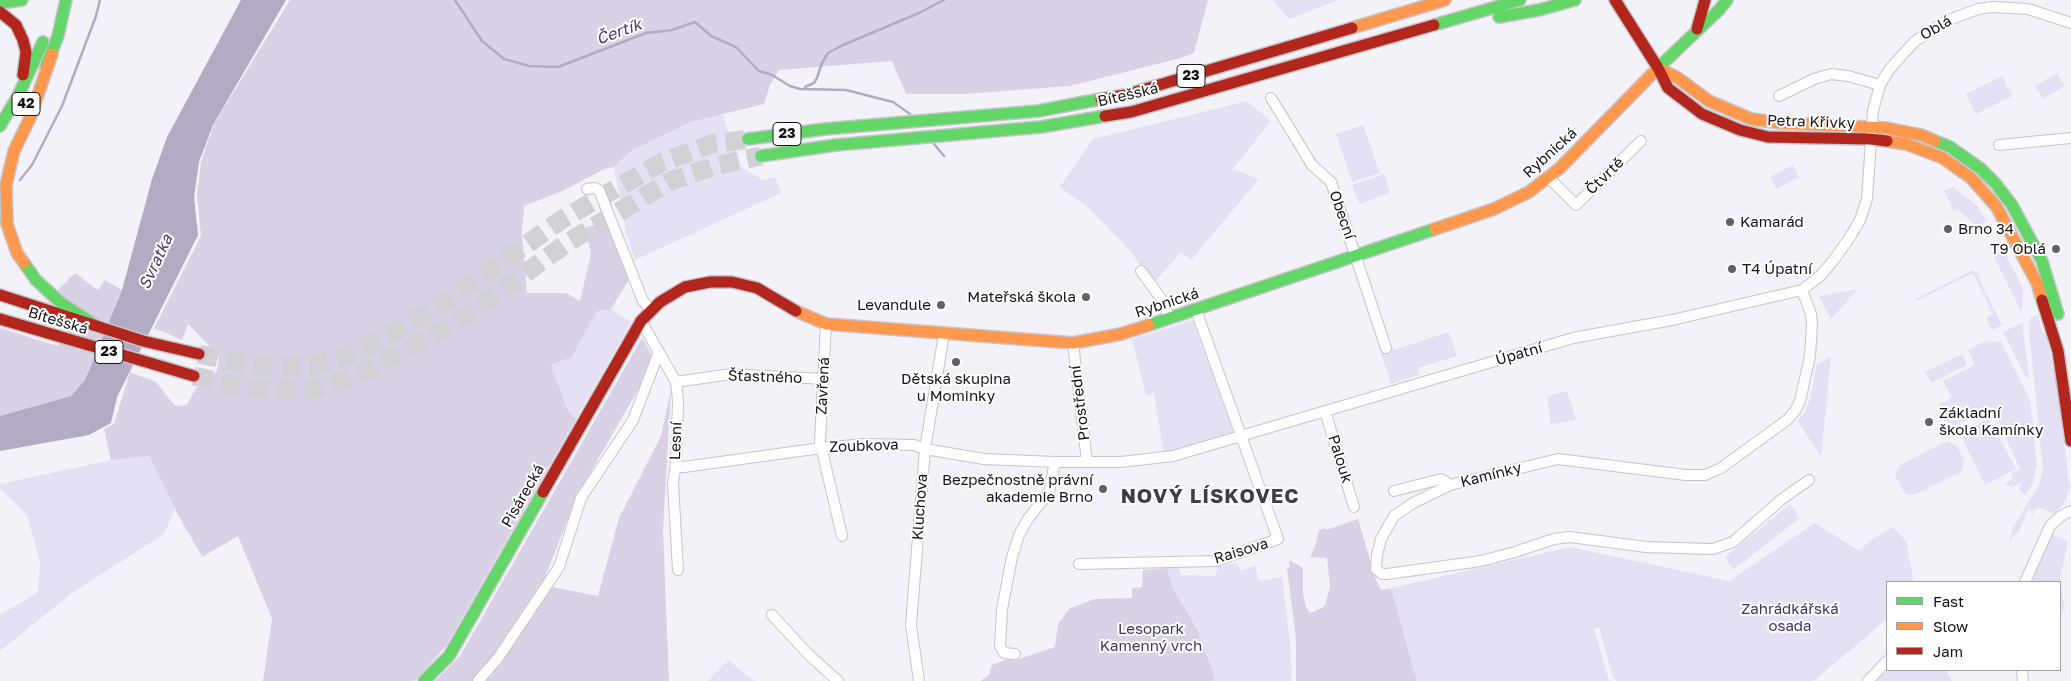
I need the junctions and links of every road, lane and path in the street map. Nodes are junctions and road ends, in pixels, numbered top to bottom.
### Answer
1 (22, 0) edge
2 (66, 0) edge
3 (1445, 0) edge
4 (1520, 0) edge
5 (1575, 0) edge
6 (1705, 0) edge
7 (1727, 0) edge
8 (1616, 1) edge
9 (0, 3) edge
10 (0, 12) edge
11 (0, 20) edge
12 (2071, 24) edge
13 (1696, 30) junction
14 (46, 33) dead end
15 (1407, 33) junction
16 (23, 40) junction
17 (52, 54) junction
18 (1658, 68) junction
19 (1880, 85) junction
20 (18, 96) junction
21 (1779, 96) dead end
22 (1271, 98) dead end
23 (0, 126) edge
24 (1872, 126) junction
25 (2071, 138) edge
26 (748, 139) tunnel mouth
27 (1870, 139) junction
28 (1640, 141) dead end
29 (1999, 144) dead end
30 (3, 150) dead end
31 (761, 156) tunnel mouth
32 (1548, 177) junction
33 (587, 189) dead end
34 (1356, 256) junction
35 (1141, 271) dead end
36 (0, 284) edge
37 (1802, 290) junction
38 (0, 295) edge
39 (47, 310) junction
40 (651, 310) junction
41 (1196, 310) junction
42 (74, 316) junction
43 (1170, 318) junction
44 (0, 319) edge
45 (641, 321) junction
46 (826, 324) junction
47 (944, 334) junction
48 (1074, 343) junction
49 (1386, 348) dead end
50 (659, 352) junction
51 (199, 354) tunnel mouth
52 (194, 376) tunnel mouth
53 (824, 379) junction
54 (2071, 379) edge
55 (676, 382) junction
56 (1325, 411) junction
57 (1242, 436) junction
58 (2071, 441) edge
59 (821, 448) junction
60 (925, 449) junction
61 (1054, 462) junction
62 (1088, 462) junction
63 (676, 463) junction
64 (1810, 480) dead end
65 (1450, 485) junction
66 (1394, 491) dead end
67 (1354, 507) dead end
68 (2071, 511) edge
69 (842, 536) dead end
70 (1079, 564) dead end
71 (678, 570) dead end
72 (2025, 581) edge
73 (772, 616) dead end
74 (1015, 654) dead end
75 (1886, 662) edge
76 (424, 681) edge
77 (478, 681) edge
78 (838, 681) edge
79 (919, 681) edge
80 (1868, 681) edge

1 - 9 main road
2 - 17 main road, 42
3 - 26 main road, Bítešská / 23
4 - 15 main road, Bítešská / 23
5 - 15 main road
6 - 13 main road
7 - 13 main road, Rybnická
8 - 18 main road
10 - 16 main road
11 - 16 main road
12 - 19 street, Oblá
13 - 18 main road, Rybnická
14 - 20 main road, 42
15 - 31 main road, Bítešská / 23
16 - 20 main road
17 - 30 main road, 42
17 - 42 main road
18 - 24 main road, Petra Křivky
18 - 27 main road, Petra Křivky
18 - 32 main road, Rybnická
19 - 21 street
19 - 24 street, Oblá
20 - 23 main road, 42
22 - 34 street, Obecní
24 - 27 street, Oblá
24 - 54 main road, Petra Křivky
25 - 29 street
27 - 37 street
27 - 58 main road, Petra Křivky
28 - 32 street, Čtvrtě
32 - 34 main road, Rybnická
33 - 40 street
34 - 41 main road, Rybnická
34 - 49 street, Obecní
35 - 43 street
36 - 39 main road
37 - 56 street, Úpatní
37 - 65 street, Kamínky
38 - 39 main road
39 - 42 main road
40 - 45 main road, Rybnická
40 - 46 main road, Rybnická
41 - 43 main road, Rybnická
41 - 57 street, Raisova
42 - 51 main road, Bítešská / 23
43 - 48 main road, Rybnická
44 - 52 main road, Bítešská / 23
45 - 50 street, Lesní
45 - 76 main road, Pisárecká
46 - 47 main road, Rybnická
46 - 53 street, Zavřená
47 - 48 main road, Rybnická
47 - 60 street, Kluchova
48 - 62 street, Prostřední
50 - 55 street, Lesní
50 - 77 street
53 - 55 street, Šťastného
53 - 59 street, Zavřená
55 - 63 street, Lesní
56 - 57 street, Úpatní
56 - 67 street, Palouk
57 - 62 street, Zoubkova
57 - 70 street, Raisova
59 - 60 street, Zoubkova
59 - 63 street, Zoubkova
59 - 69 street, Zavřená
60 - 61 street, Zoubkova
60 - 79 street, Kluchova
61 - 62 street, Zoubkova
61 - 74 street
63 - 71 street, Lesní
64 - 65 street, Kamínky
65 - 66 street
68 - 72 street
73 - 78 street
75 - 80 street

